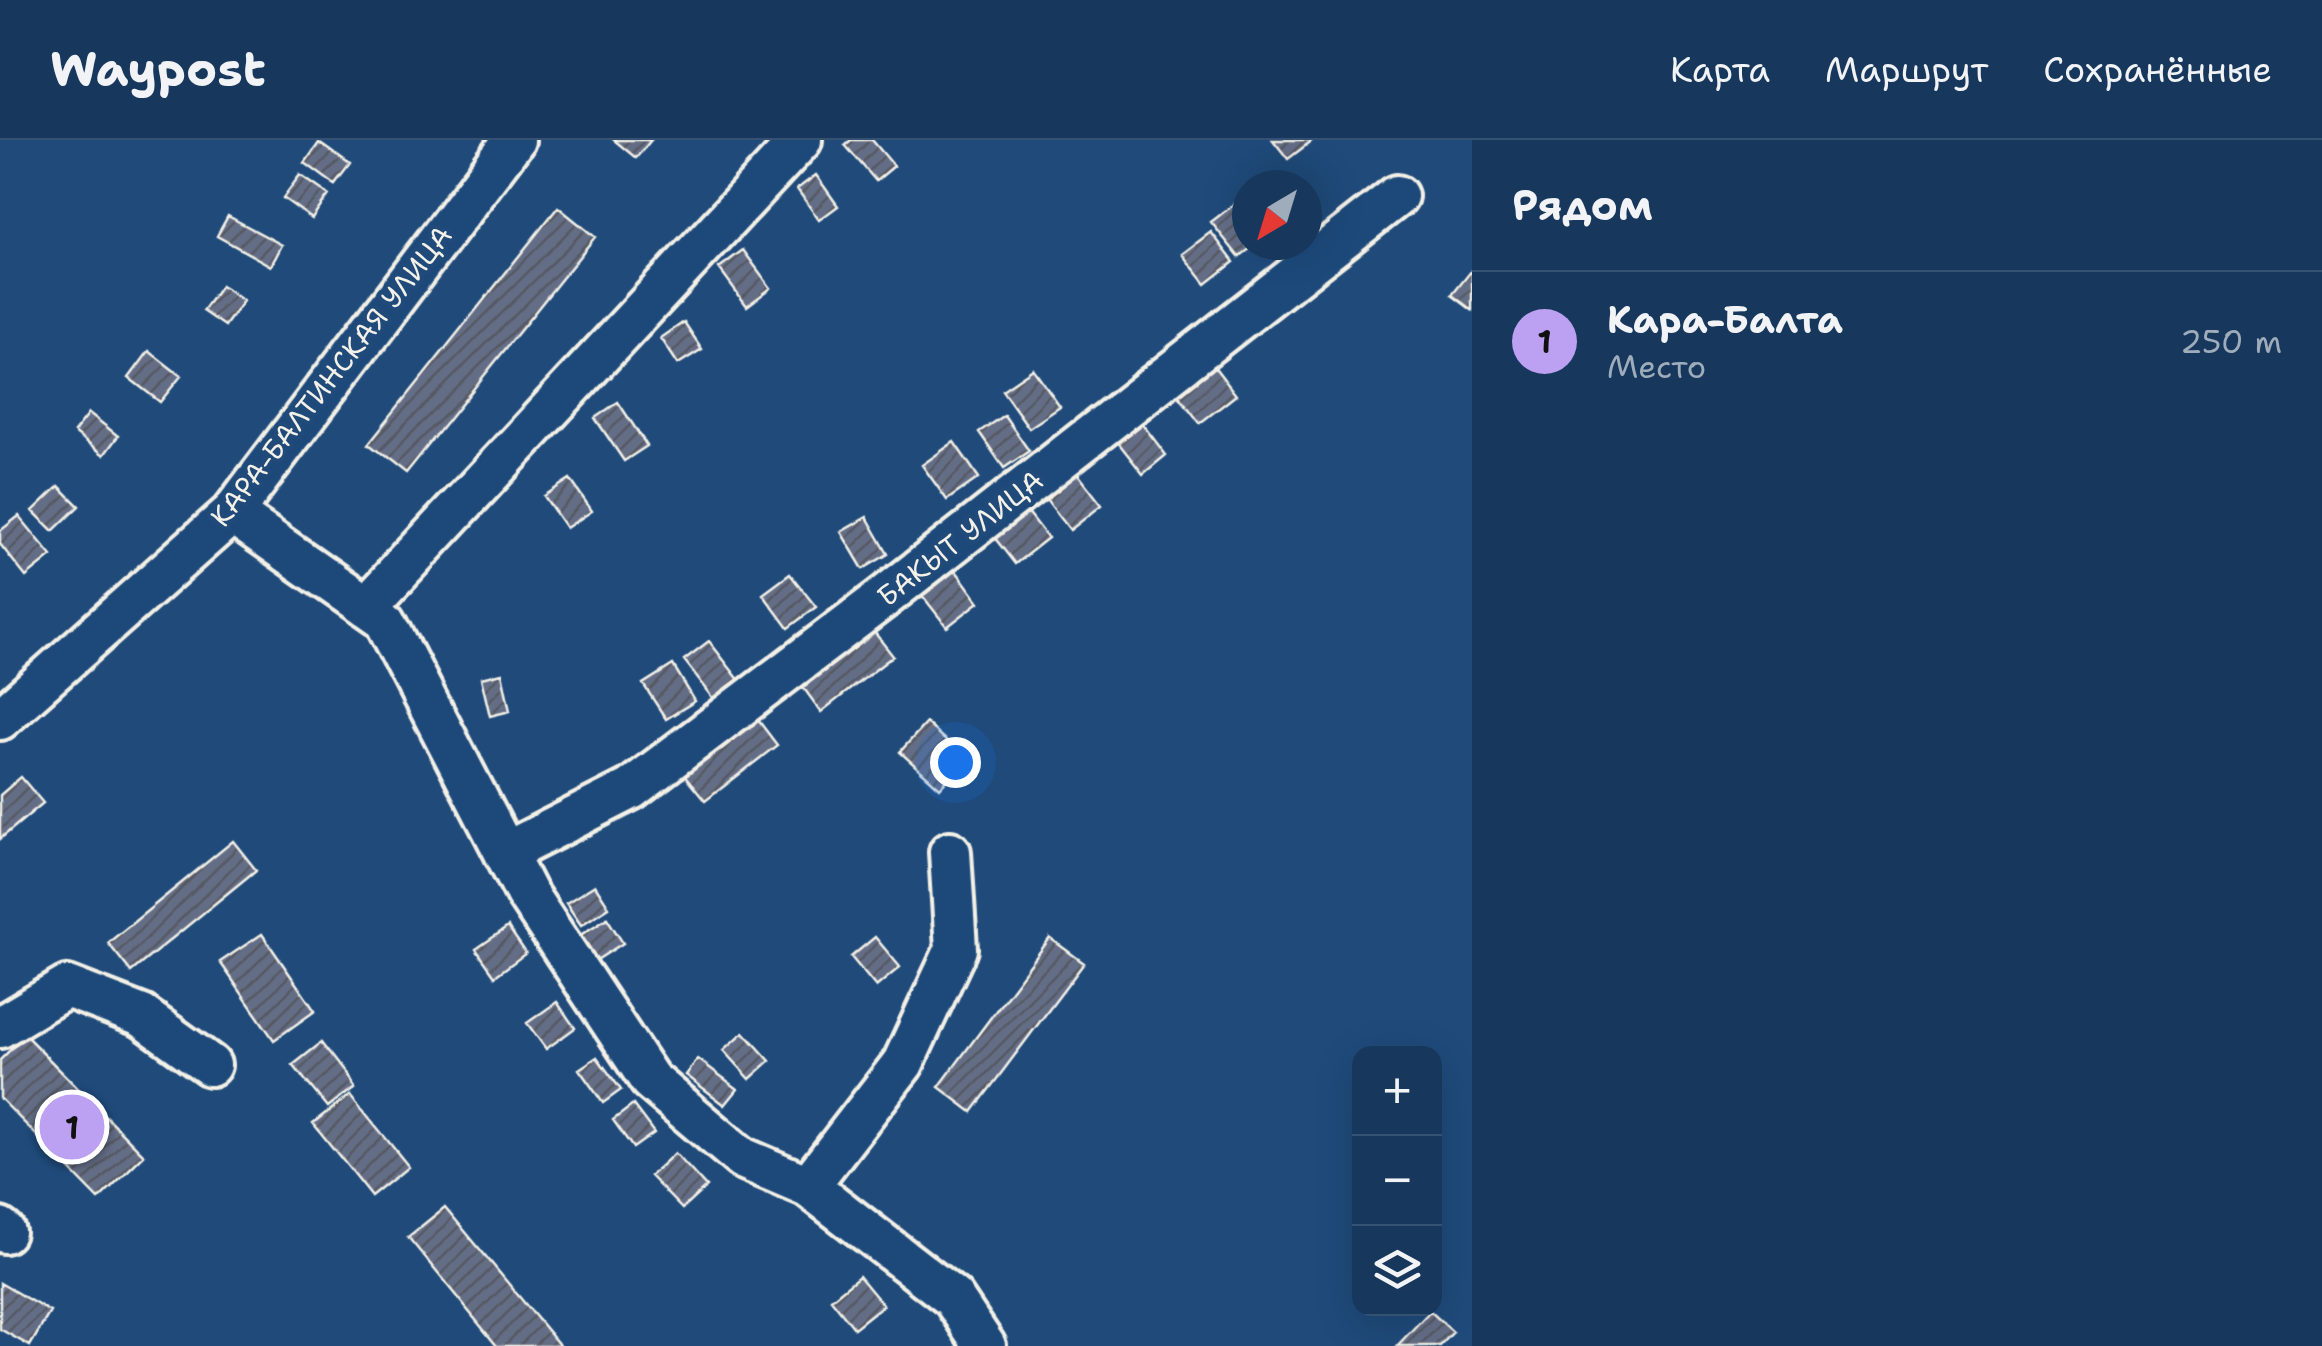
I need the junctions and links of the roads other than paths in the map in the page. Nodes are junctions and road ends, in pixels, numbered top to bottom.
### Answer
1 (514, 140) edge
2 (800, 140) edge
3 (1397, 196) dead end
4 (232, 512) junction
5 (366, 607) junction
6 (0, 719) edge
7 (950, 852) dead end
8 (505, 853) junction
9 (0, 1026) edge
10 (210, 1065) dead end
11 (808, 1186) junction
12 (985, 1346) edge

1 - 4 street, КАРА-БАЛТИНСКАЯ УЛИЦА
2 - 5 street
3 - 8 street, БАКЫТ УЛИЦА
4 - 5 street
4 - 6 street, КАРА-БАЛТИНСКАЯ УЛИЦА
5 - 8 street
7 - 11 street
8 - 11 street
9 - 10 street
11 - 12 street

